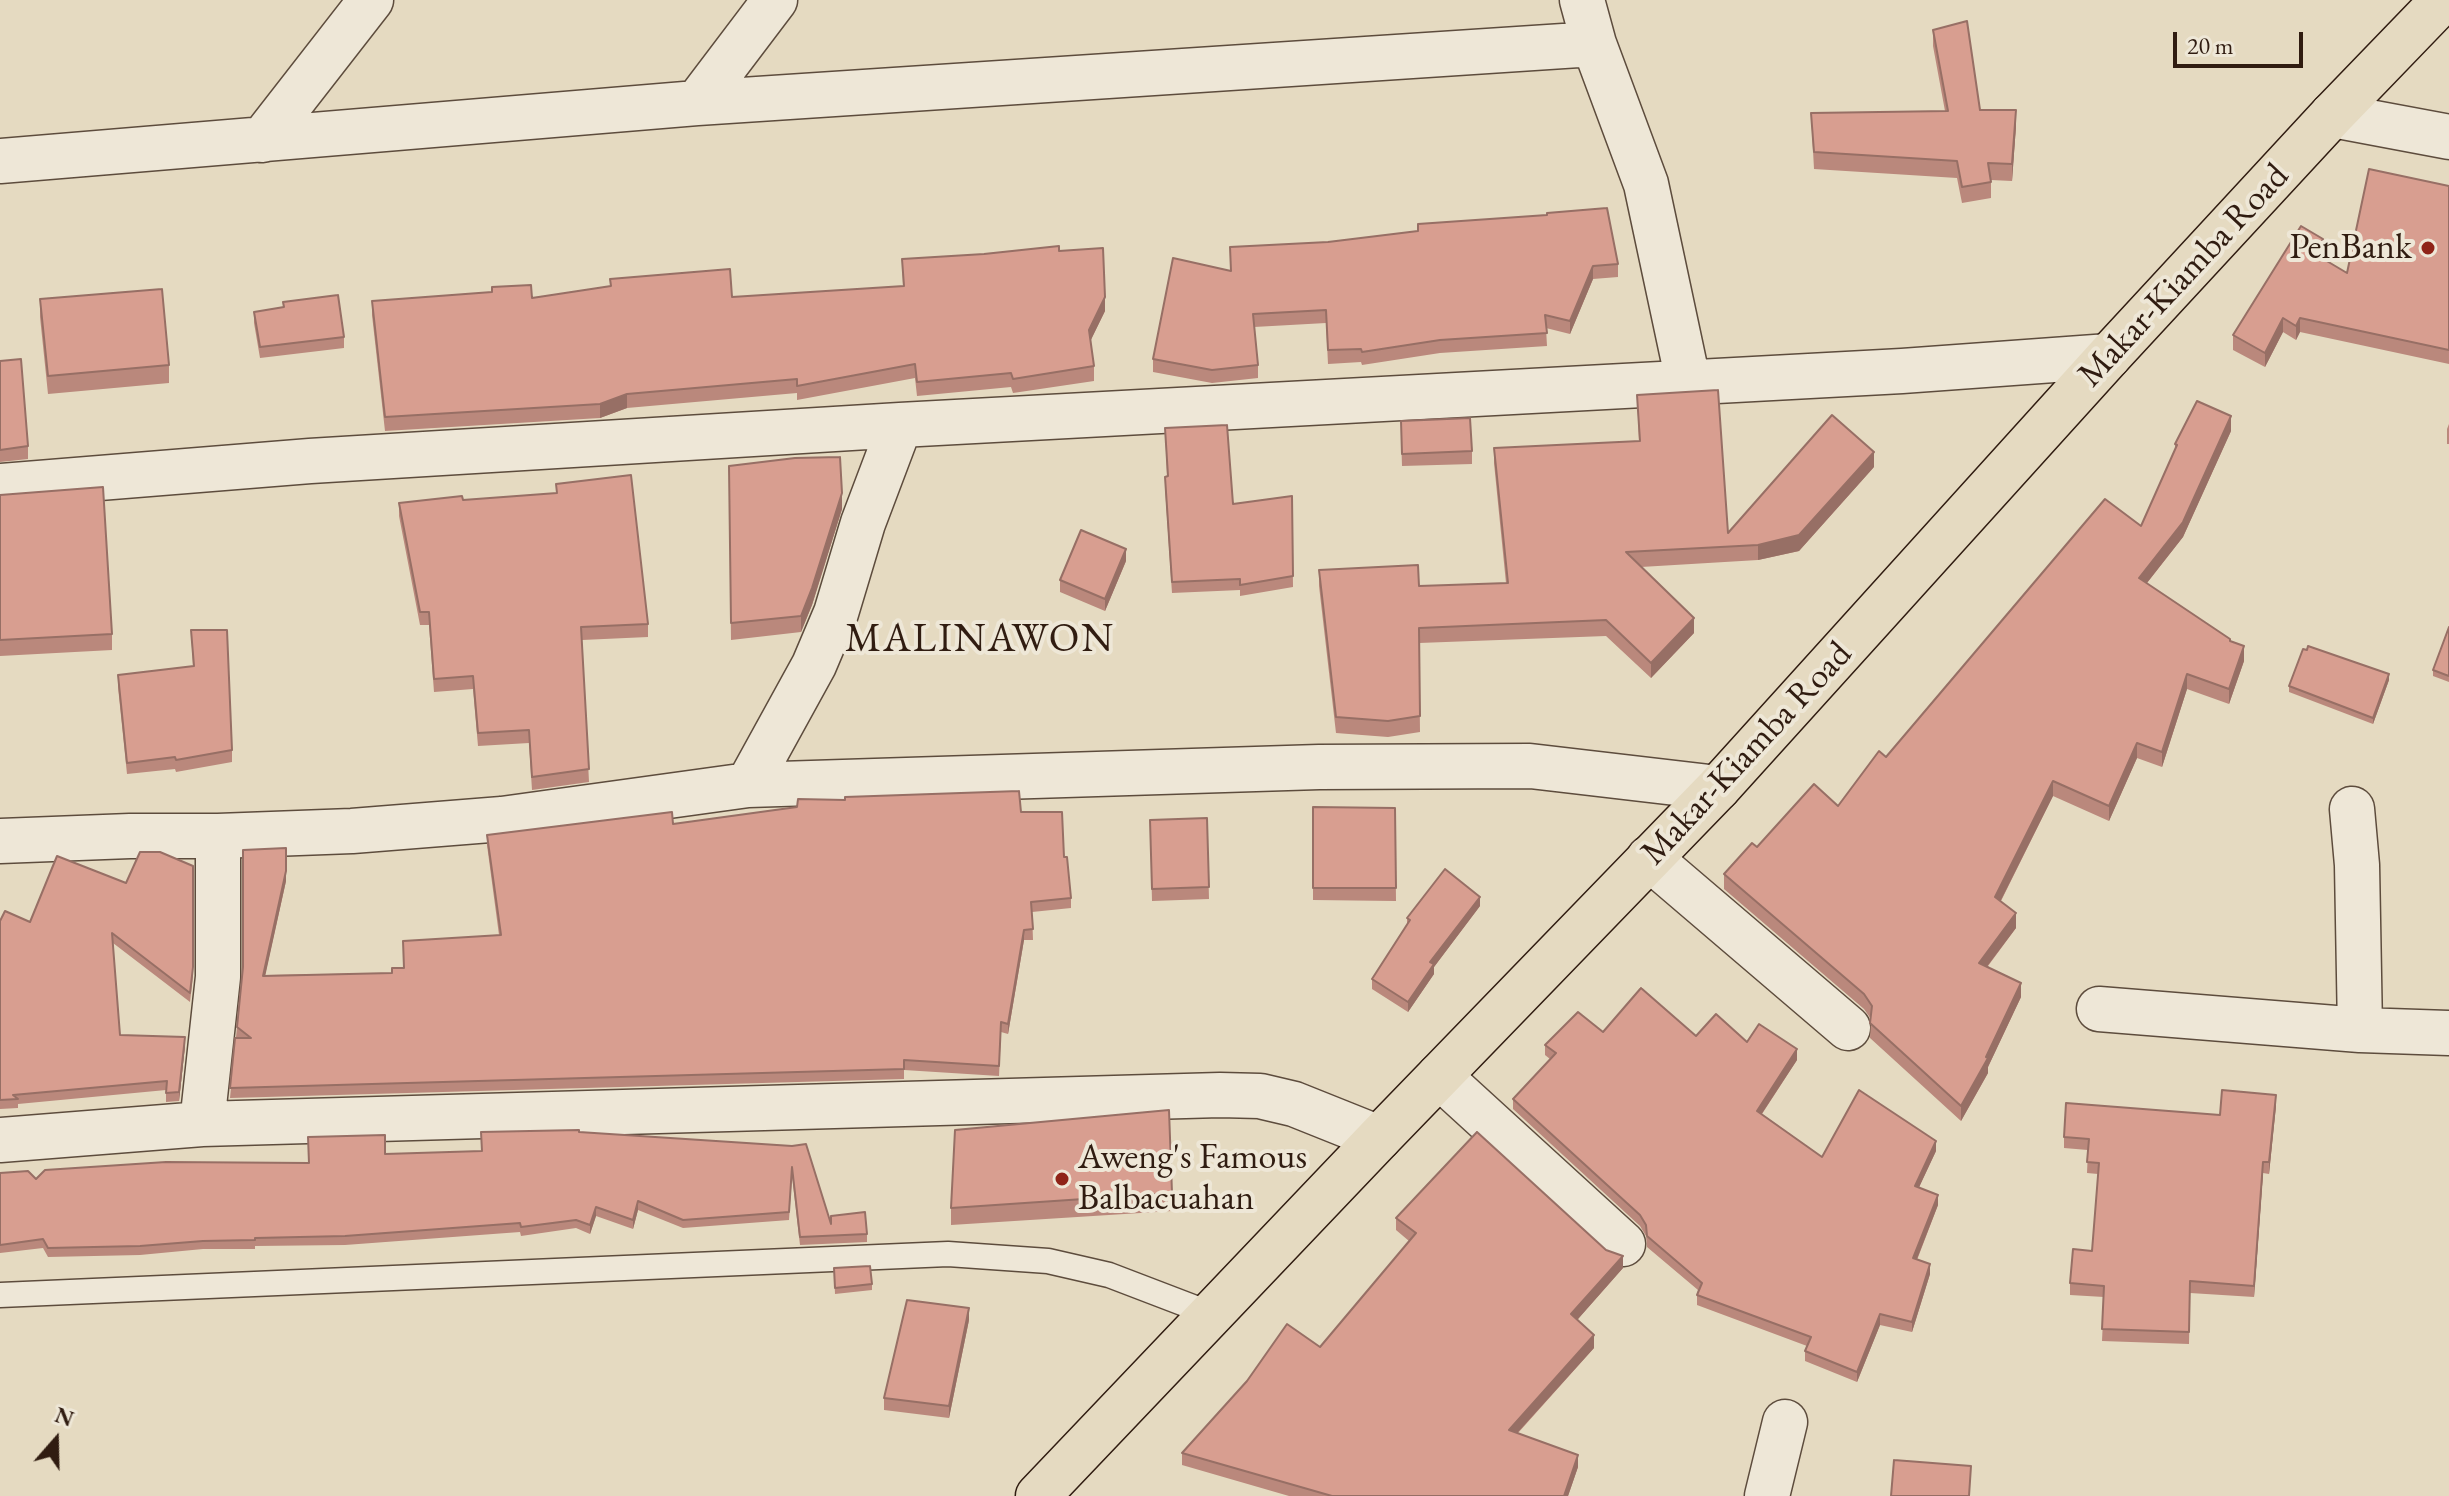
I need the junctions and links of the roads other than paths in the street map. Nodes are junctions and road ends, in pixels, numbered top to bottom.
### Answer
1 (371, 0) edge
2 (775, 0) edge
3 (1582, 0) edge
4 (2431, 4) edge
5 (1594, 44) junction
6 (697, 103) junction
7 (2332, 115) junction
8 (2449, 137) edge
9 (262, 140) junction
10 (0, 161) edge
11 (2109, 356) junction
12 (1688, 381) junction
13 (900, 425) junction
14 (0, 486) edge
15 (748, 785) junction
16 (1718, 788) junction
17 (2352, 809) dead end
18 (218, 836) junction
19 (0, 841) edge
20 (1649, 858) junction
21 (2099, 1009) dead end
22 (1848, 1028) dead end
23 (2360, 1030) junction
24 (2449, 1033) edge
25 (1439, 1076) junction
26 (202, 1124) junction
27 (1379, 1138) junction
28 (0, 1140) edge
29 (1623, 1244) dead end
30 (0, 1295) edge
31 (1211, 1314) junction
32 (1785, 1422) dead end
33 (1038, 1496) edge
34 (1767, 1496) edge

1 - 9 street
2 - 6 street
3 - 5 street
4 - 7 main road, Makar-Kiamba Road
5 - 6 street
5 - 12 street
6 - 9 street
7 - 8 street
7 - 11 main road, Makar-Kiamba Road
9 - 10 street
11 - 12 street
11 - 16 main road, Makar-Kiamba Road
12 - 13 street
13 - 14 street
13 - 15 street
15 - 16 street
15 - 18 street
16 - 20 main road, Makar-Kiamba Road
17 - 23 street
18 - 19 street
18 - 26 street
20 - 22 street
20 - 25 main road, Makar-Kiamba Road
21 - 23 street
23 - 24 street
25 - 27 main road, Makar-Kiamba Road
25 - 29 street
26 - 27 street
26 - 28 street
27 - 31 main road, Makar-Kiamba Road
30 - 31 lane
31 - 33 main road, Makar-Kiamba Road
32 - 34 street

